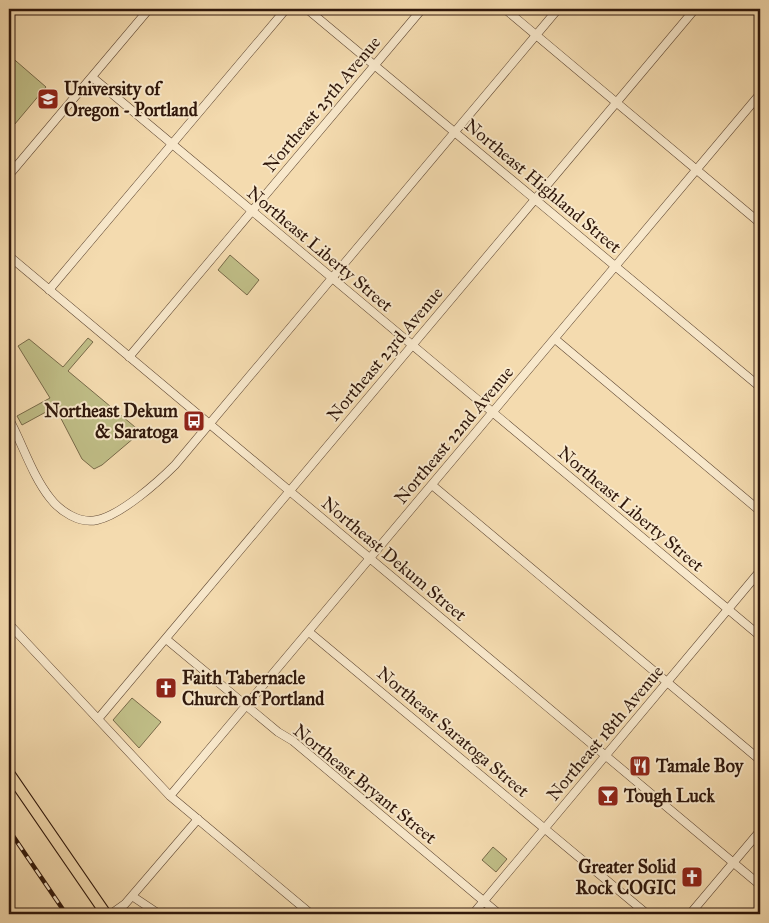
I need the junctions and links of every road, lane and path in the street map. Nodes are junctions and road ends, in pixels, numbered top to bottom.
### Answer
1 (149, 9) edge
2 (286, 9) edge
3 (307, 9) edge
4 (422, 9) edge
5 (505, 9) edge
6 (558, 9) edge
7 (695, 9) edge
8 (536, 35) junction
9 (374, 65) junction
10 (92, 77) junction
11 (760, 94) edge
12 (617, 102) junction
13 (454, 132) junction
14 (172, 144) junction
15 (698, 169) junction
16 (9, 175) edge
17 (535, 199) junction
18 (252, 211) junction
19 (760, 222) edge
20 (9, 256) edge
21 (616, 266) junction
22 (332, 278) junction
23 (49, 290) junction
24 (555, 339) junction
25 (412, 345) junction
26 (129, 357) junction
27 (760, 387) edge
28 (492, 412) junction
29 (9, 419) edge
30 (209, 424) junction
31 (432, 485) junction
32 (290, 491) junction
33 (760, 511) edge
34 (371, 558) junction
35 (760, 571) edge
36 (728, 609) junction
37 (9, 624) edge
38 (308, 632) junction
39 (760, 636) edge
40 (166, 639) junction
41 (667, 682) junction
42 (246, 705) junction
43 (98, 719) junction
44 (606, 755) junction
45 (760, 760) edge
46 (9, 773) edge
47 (170, 796) junction
48 (198, 819) junction
49 (545, 828) junction
50 (760, 831) edge
51 (734, 862) junction
52 (760, 885) edge
53 (132, 896) junction
54 (483, 902) junction
55 (106, 914) edge
56 (111, 914) edge
57 (159, 914) edge
58 (311, 914) edge
59 (473, 914) edge
60 (498, 914) edge
61 (647, 914) edge
62 (690, 914) edge

1 - 10 street
2 - 14 street
3 - 9 street, Northeast Highland Street
4 - 9 street, Northeast 25th Avenue
5 - 8 street
6 - 8 street
7 - 12 street, Northeast 23rd Avenue
8 - 12 street
8 - 13 street
9 - 13 street, Northeast Highland Street
9 - 18 street, Northeast 25th Avenue
10 - 14 street, Northeast Liberty Street
10 - 16 street
11 - 15 street, Northeast 22nd Avenue
12 - 15 street
12 - 17 street, Northeast 23rd Avenue
13 - 17 street, Northeast Highland Street
13 - 22 street
14 - 18 street, Northeast Liberty Street
14 - 23 street
15 - 19 street
15 - 21 street, Northeast 22nd Avenue
17 - 21 street, Northeast Highland Street
17 - 25 street, Northeast 23rd Avenue
18 - 22 street, Northeast Liberty Street
18 - 26 street, Northeast 25th Avenue
20 - 23 street, Northeast Dekum Street
21 - 24 street, Northeast 22nd Avenue
21 - 27 street, Northeast Highland Street
22 - 25 street, Northeast Liberty Street
22 - 30 street
23 - 26 street, Northeast Dekum Street
24 - 28 street, Northeast 22nd Avenue
24 - 33 street
25 - 28 street, Northeast Liberty Street
25 - 32 street, Northeast 23rd Avenue
26 - 30 street, Northeast Dekum Street
28 - 31 street, Northeast 22nd Avenue
28 - 36 street, Northeast Liberty Street
29 - 30 street
30 - 32 street, Northeast Dekum Street
31 - 34 street, Northeast 22nd Avenue
31 - 41 street
32 - 34 street, Northeast Dekum Street
32 - 40 street, Northeast 23rd Avenue
34 - 38 street, Northeast 22nd Avenue
34 - 44 street, Northeast Dekum Street
35 - 36 street, Northeast 18th Avenue
36 - 39 street, Northeast Liberty Street
36 - 41 street, Northeast 18th Avenue
37 - 43 street
38 - 42 street, Northeast 22nd Avenue
38 - 49 street, Northeast Saratoga Street
40 - 42 street, Northeast Bryant Street
40 - 43 street, Northeast 23rd Avenue
41 - 44 street, Northeast 18th Avenue
41 - 45 street
42 - 47 street, Northeast 22nd Avenue
42 - 54 street, Northeast Bryant Street
43 - 47 street
44 - 49 street, Northeast 18th Avenue
44 - 51 street, Northeast Dekum Street
46 - 55 main road
47 - 48 street
48 - 53 street
48 - 58 street
49 - 54 street, Northeast 18th Avenue
49 - 61 street, Northeast Saratoga Street
50 - 51 street
51 - 52 street, Northeast Dekum Street
51 - 62 street
53 - 56 street
53 - 57 street
54 - 59 street, Northeast 18th Avenue
54 - 60 street, Northeast Bryant Street

